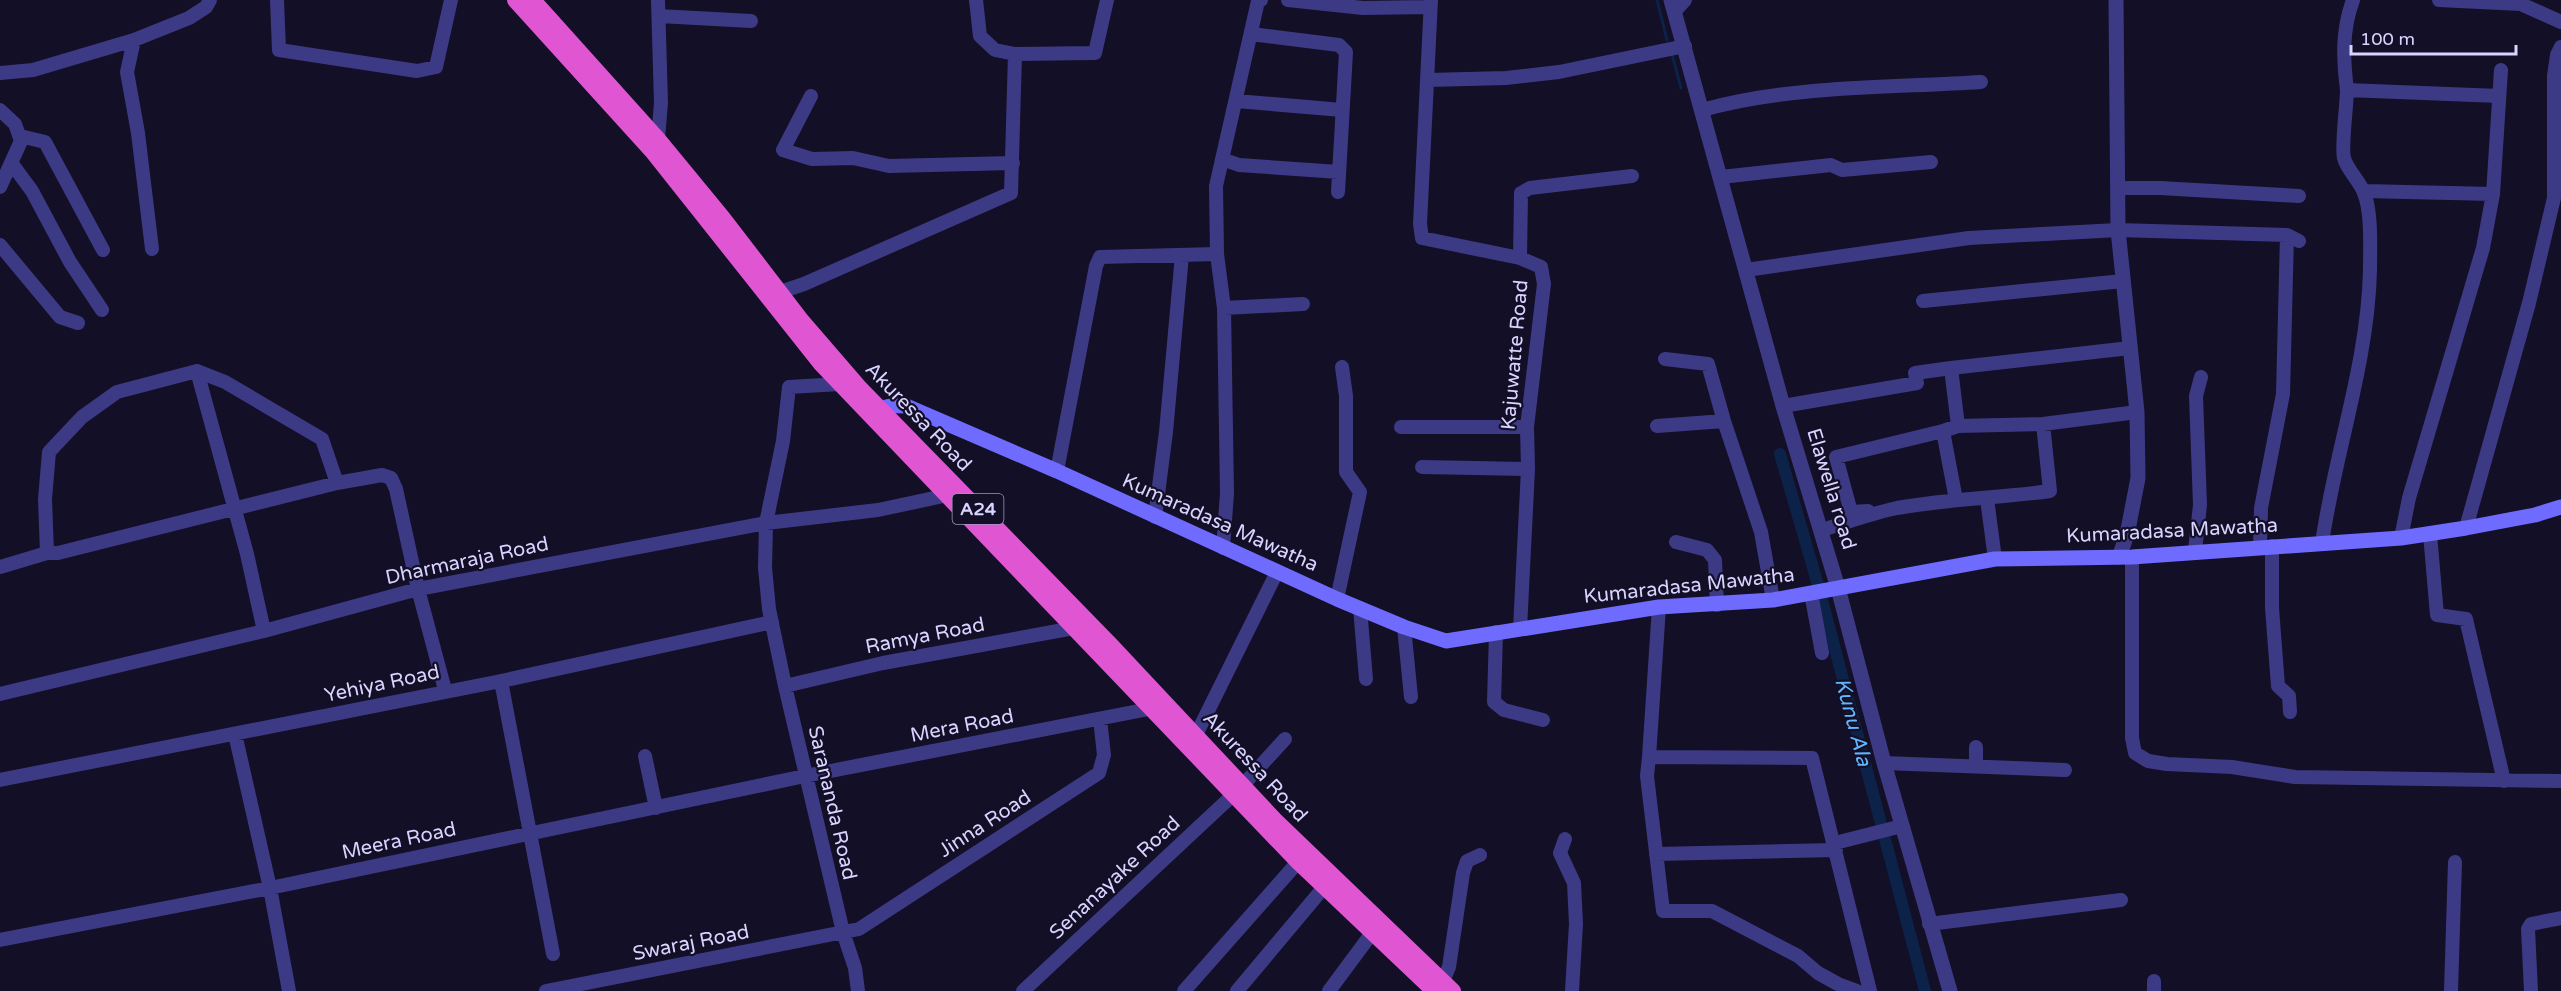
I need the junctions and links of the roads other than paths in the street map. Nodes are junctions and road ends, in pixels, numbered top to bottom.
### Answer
1 (210, 0) edge
2 (277, 0) edge
3 (451, 0) edge
4 (515, 0) edge
5 (533, 0) edge
6 (658, 0) edge
7 (976, 0) edge
8 (1107, 0) edge
9 (1261, 0) edge
10 (1288, 0) edge
11 (2116, 0) edge
12 (2353, 0) edge
13 (2439, 0) edge
14 (2521, 2) edge
15 (1430, 3) edge
16 (1677, 4) edge
17 (658, 16) junction
18 (751, 21) dead end
19 (2561, 22) edge
20 (1251, 34) junction
21 (134, 40) junction
22 (1684, 46) junction
23 (2560, 53) edge
24 (1015, 54) junction
25 (2501, 70) dead end
26 (0, 73) edge
27 (1428, 80) junction
28 (1982, 82) dead end
29 (2347, 90) junction
30 (811, 96) dead end
31 (2499, 96) junction
32 (1236, 101) junction
33 (0, 110) edge
34 (1342, 110) junction
35 (1702, 110) junction
36 (20, 136) junction
37 (658, 140) junction
38 (1222, 159) junction
39 (1930, 162) dead end
40 (1013, 163) junction
41 (12, 164) junction
42 (1339, 172) junction
43 (1632, 176) dead end
44 (1721, 177) junction
45 (0, 187) edge
46 (2118, 188) junction
47 (2364, 191) junction
48 (1338, 192) dead end
49 (2493, 194) junction
50 (2299, 196) dead end
51 (2558, 199) edge
52 (718, 222) junction
53 (2118, 230) junction
54 (0, 245) edge
55 (152, 249) dead end
56 (103, 250) dead end
57 (1217, 254) junction
58 (1182, 255) junction
59 (1520, 258) junction
60 (1746, 270) junction
61 (2123, 281) junction
62 (780, 292) junction
63 (1923, 302) dead end
64 (1303, 304) dead end
65 (1224, 308) junction
66 (102, 310) dead end
67 (78, 323) dead end
68 (2130, 348) junction
69 (1665, 359) dead end
70 (1342, 367) dead end
71 (1951, 368) junction
72 (197, 371) junction
73 (2201, 377) dead end
74 (840, 384) junction
75 (1784, 406) junction
76 (2137, 412) junction
77 (876, 413) junction
78 (1724, 421) junction
79 (2043, 424) junction
80 (1657, 426) dead end
81 (1958, 426) junction
82 (1401, 427) dead end
83 (1527, 427) junction
84 (1943, 431) junction
85 (1422, 467) dead end
86 (1528, 469) junction
87 (1057, 471) junction
88 (337, 483) junction
89 (948, 495) junction
90 (1987, 499) junction
91 (1956, 500) junction
92 (2561, 507) edge
93 (235, 509) junction
94 (1870, 516) junction
95 (1155, 517) junction
96 (766, 523) junction
97 (2466, 528) junction
98 (1821, 530) junction
99 (2430, 534) junction
100 (2401, 537) junction
101 (1676, 542) dead end
102 (2322, 543) junction
103 (2266, 547) junction
104 (1223, 548) junction
105 (2195, 551) junction
106 (47, 553) junction
107 (2126, 557) junction
108 (1995, 559) junction
109 (0, 567) edge
110 (1277, 572) junction
111 (1838, 588) junction
112 (417, 589) junction
113 (1811, 593) junction
114 (1336, 599) junction
115 (1773, 600) junction
116 (1717, 605) junction
117 (1659, 607) junction
118 (1360, 608) junction
119 (772, 622) junction
120 (1404, 627) junction
121 (1074, 628) junction
122 (1520, 629) junction
123 (264, 631) junction
124 (1496, 632) junction
125 (1822, 652) dead end
126 (1366, 679) dead end
127 (501, 681) junction
128 (785, 686) junction
129 (445, 690) junction
130 (0, 694) edge
131 (1411, 697) dead end
132 (1153, 700) junction
133 (2290, 712) dead end
134 (1100, 719) junction
135 (1543, 720) dead end
136 (235, 734) junction
137 (1196, 735) junction
138 (1285, 739) dead end
139 (1976, 747) dead end
140 (645, 756) dead end
141 (1649, 757) junction
142 (1884, 763) junction
143 (1976, 766) junction
144 (2065, 770) dead end
145 (805, 776) junction
146 (0, 780) edge
147 (2504, 781) junction
148 (2561, 781) edge
149 (1238, 790) junction
150 (656, 808) junction
151 (1902, 826) junction
152 (531, 834) junction
153 (1565, 839) dead end
154 (1835, 847) junction
155 (1656, 854) junction
156 (1480, 855) dead end
157 (1298, 862) junction
158 (2455, 862) dead end
159 (1325, 886) junction
160 (270, 888) junction
161 (1347, 898) junction
162 (2121, 900) dead end
163 (2561, 918) edge
164 (1929, 924) junction
165 (843, 933) junction
166 (1372, 933) junction
167 (0, 940) edge
168 (553, 954) dead end
169 (1444, 988) edge
170 (289, 991) edge
171 (546, 991) edge
172 (858, 991) edge
173 (1023, 991) edge
174 (1184, 991) edge
175 (1237, 991) edge
176 (1329, 991) edge
177 (1572, 991) edge
178 (1857, 991) edge
179 (1870, 991) edge
180 (1950, 991) edge
181 (2451, 991) edge
182 (2531, 991) edge

1 - 21 street
2 - 3 street
4 - 52 highway, Akuressa Road / A24
5 - 37 highway, Akuressa Road / A24
6 - 17 street
7 - 24 street
8 - 24 street
9 - 20 street
10 - 15 street
11 - 46 street
12 - 29 street
13 - 14 street
14 - 19 street
15 - 27 street, Kajuwatte Road
16 - 22 street, Elawella road
17 - 18 street
17 - 37 street
20 - 32 street
20 - 34 street
21 - 26 street
21 - 55 street
22 - 27 street
22 - 35 street, Elawella road
23 - 51 street
24 - 40 street
25 - 31 street
27 - 59 street, Kajuwatte Road
28 - 35 street
29 - 31 street
29 - 47 street
30 - 40 street
31 - 49 street
32 - 34 street
32 - 38 street
33 - 36 street
34 - 42 street
35 - 44 street, Elawella road
36 - 41 street
36 - 56 street
37 - 52 highway, Akuressa Road / A24
38 - 42 street
38 - 57 street
39 - 44 street
40 - 62 street
41 - 45 street
41 - 66 street
42 - 48 street
43 - 59 street
44 - 60 street, Elawella road
46 - 50 street
46 - 53 street
47 - 49 street
47 - 102 street
49 - 100 street
51 - 97 street
52 - 62 highway, Akuressa Road / A24
52 - 74 highway, Akuressa Road / A24
53 - 60 street
53 - 61 street
53 - 103 street
54 - 67 street
57 - 58 street
57 - 65 street
58 - 87 street
58 - 95 street
59 - 83 street, Kajuwatte Road
60 - 75 street, Elawella road
61 - 63 street
61 - 68 street
62 - 77 highway, Akuressa Road / A24
64 - 65 street
65 - 104 street
68 - 71 street
68 - 76 street
69 - 78 street
70 - 114 street
71 - 75 street
71 - 81 street
72 - 88 street
72 - 93 street
72 - 106 street
73 - 105 street
74 - 77 highway, Akuressa Road / A24
74 - 96 street, Sarananda Road
75 - 98 street, Elawella road
76 - 79 street
76 - 107 street
77 - 87 main road, Kumaradasa Mawatha
77 - 89 highway, Akuressa Road / A24
77 - 132 highway, Akuressa Road / A24
78 - 80 street
78 - 115 street
79 - 81 street
79 - 90 street
81 - 84 street
82 - 83 street
83 - 86 street, Kajuwatte Road
84 - 91 street
84 - 94 street
85 - 86 street
86 - 122 street, Kajuwatte Road
87 - 95 main road, Kumaradasa Mawatha
88 - 93 street
88 - 112 street
89 - 96 street, Dharmaraja Road
89 - 121 highway, Akuressa Road / A24
90 - 91 street
90 - 108 street
91 - 94 street
92 - 97 main road, Kumaradasa Mawatha
93 - 106 street
93 - 123 street
94 - 98 street
95 - 104 main road, Kumaradasa Mawatha
96 - 112 street, Dharmaraja Road
96 - 119 street, Sarananda Road
97 - 99 main road, Kumaradasa Mawatha
98 - 111 street, Elawella road
99 - 100 main road, Kumaradasa Mawatha
99 - 147 street
100 - 102 main road, Kumaradasa Mawatha
101 - 116 street
102 - 103 main road, Kumaradasa Mawatha
103 - 105 main road, Kumaradasa Mawatha
103 - 133 street
104 - 110 main road, Kumaradasa Mawatha
105 - 107 main road, Kumaradasa Mawatha
106 - 109 street
107 - 108 main road, Kumaradasa Mawatha
107 - 147 street
108 - 111 main road, Kumaradasa Mawatha
110 - 114 main road, Kumaradasa Mawatha
110 - 137 street
111 - 113 main road, Kumaradasa Mawatha
111 - 142 street, Elawella road
112 - 123 street, Dharmaraja Road
112 - 129 street
113 - 115 main road, Kumaradasa Mawatha
113 - 125 street
114 - 118 main road, Kumaradasa Mawatha
115 - 116 main road, Kumaradasa Mawatha
116 - 117 main road, Kumaradasa Mawatha
117 - 122 main road, Kumaradasa Mawatha
117 - 141 street
118 - 120 main road, Kumaradasa Mawatha
118 - 126 street
119 - 127 street, Yehiya Road
119 - 128 street, Sarananda Road
120 - 124 main road, Kumaradasa Mawatha
120 - 131 street
121 - 128 street, Ramya Road
121 - 132 highway, Akuressa Road / A24
122 - 124 main road, Kumaradasa Mawatha
123 - 130 street, Dharmaraja Road
124 - 135 street
127 - 129 street, Yehiya Road
127 - 152 street
128 - 145 street, Sarananda Road
129 - 136 street, Yehiya Road
132 - 134 street, Mera Road
132 - 137 highway, Akuressa Road / A24
132 - 149 highway, Akuressa Road / A24
134 - 145 street, Mera Road
134 - 165 street, Jinna Road
136 - 146 street, Yehiya Road
136 - 160 street
137 - 149 highway, Akuressa Road / A24
138 - 149 street, Senanayake Road
139 - 143 street
140 - 150 street
141 - 154 street
141 - 155 street
142 - 143 street
142 - 151 street, Elawella road
143 - 144 street
145 - 150 street, Meera Road
145 - 165 street, Sarananda Road
147 - 148 street
149 - 157 highway, Akuressa Road / A24
149 - 161 highway, Akuressa Road / A24
149 - 173 street, Senanayake Road
150 - 152 street, Meera Road
151 - 154 street
151 - 164 street, Elawella road
152 - 160 street, Meera Road
152 - 168 street
153 - 177 street
154 - 155 street
154 - 179 street
155 - 178 street
156 - 169 street
157 - 159 highway, Akuressa Road / A24
157 - 174 street
158 - 181 street
159 - 161 highway, Akuressa Road / A24
159 - 175 street
160 - 167 street, Meera Road
160 - 170 street
161 - 166 highway, Akuressa Road / A24
161 - 169 highway, Akuressa Road / A24
162 - 164 street
163 - 182 street
164 - 180 street, Elawella road
165 - 171 street, Swaraj Road
165 - 172 street, Sarananda Road
166 - 169 highway, Akuressa Road / A24
166 - 176 street

